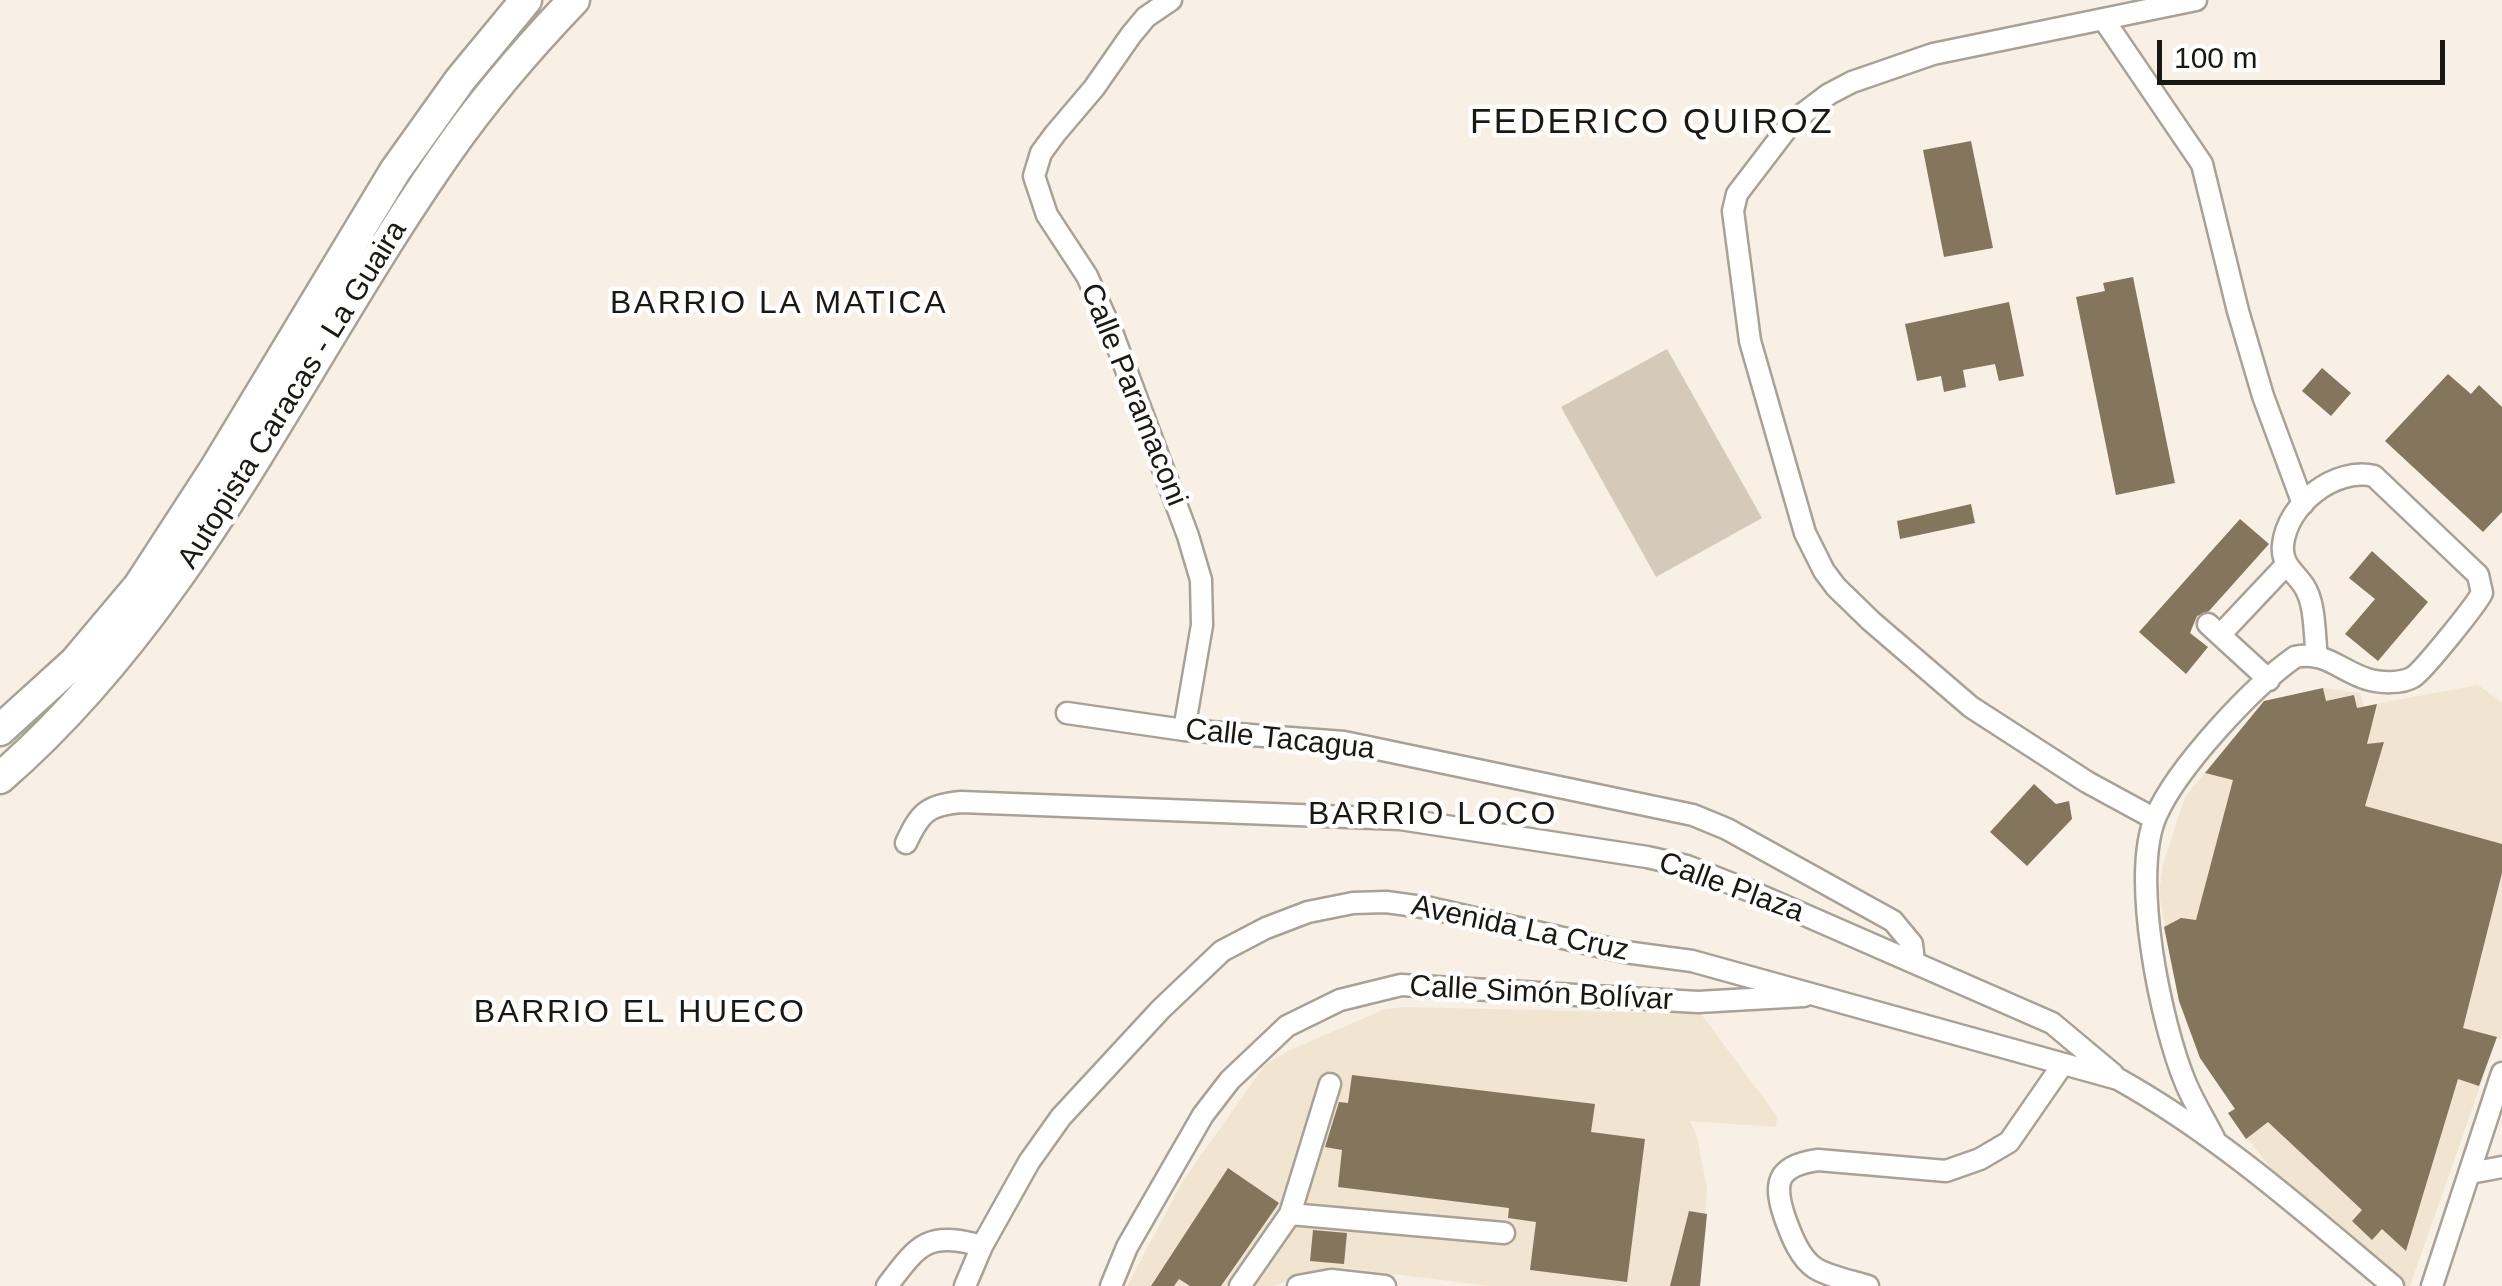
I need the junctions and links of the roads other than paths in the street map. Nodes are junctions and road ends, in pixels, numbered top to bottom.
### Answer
1 (526, 0) edge
2 (574, 0) edge
3 (1171, 0) edge
4 (2196, 0) edge
5 (2120, 12) edge
6 (2303, 504) junction
7 (2286, 565) junction
8 (2316, 656) junction
9 (2269, 680) junction
10 (1067, 713) dead end
11 (0, 730) edge
12 (1184, 730) junction
13 (0, 778) edge
14 (2155, 819) junction
15 (906, 842) dead end
16 (1914, 962) junction
17 (1819, 996) junction
18 (2062, 1064) junction
19 (2502, 1073) edge
20 (2118, 1079) junction
21 (1330, 1084) dead end
22 (2217, 1145) junction
23 (2502, 1167) edge
24 (2470, 1173) junction
25 (1290, 1214) junction
26 (1504, 1233) dead end
27 (982, 1246) junction
28 (887, 1286) edge
29 (964, 1286) edge
30 (1111, 1286) edge
31 (1240, 1286) edge
32 (1298, 1286) edge
33 (1385, 1286) edge
34 (1868, 1286) edge
35 (2393, 1286) edge
36 (2432, 1286) edge

1 - 11 highway, Autopista Caracas - La Guaira
2 - 13 highway, Autopista Caracas - La Guaira
3 - 12 street, Calle Paramaconi
4 - 5 street
5 - 6 street
5 - 14 street
6 - 7 street
6 - 8 street
7 - 8 street
7 - 9 street
8 - 9 street
9 - 14 street
10 - 12 street, Calle Tacagua
12 - 16 street, Calle Tacagua
14 - 22 street
15 - 16 street, Calle Plaza
16 - 20 street, Calle Plaza
17 - 18 street, Avenida La Cruz
17 - 27 street, Avenida La Cruz
17 - 30 street, Calle Simón Bolívar
18 - 20 street, Avenida La Cruz
18 - 34 street
19 - 24 street
20 - 22 street, Avenida La Cruz
21 - 25 street
22 - 35 street, Avenida La Cruz
23 - 24 street
24 - 36 street
25 - 26 street
25 - 31 street
27 - 28 street
27 - 29 street, Avenida La Cruz
32 - 33 street

